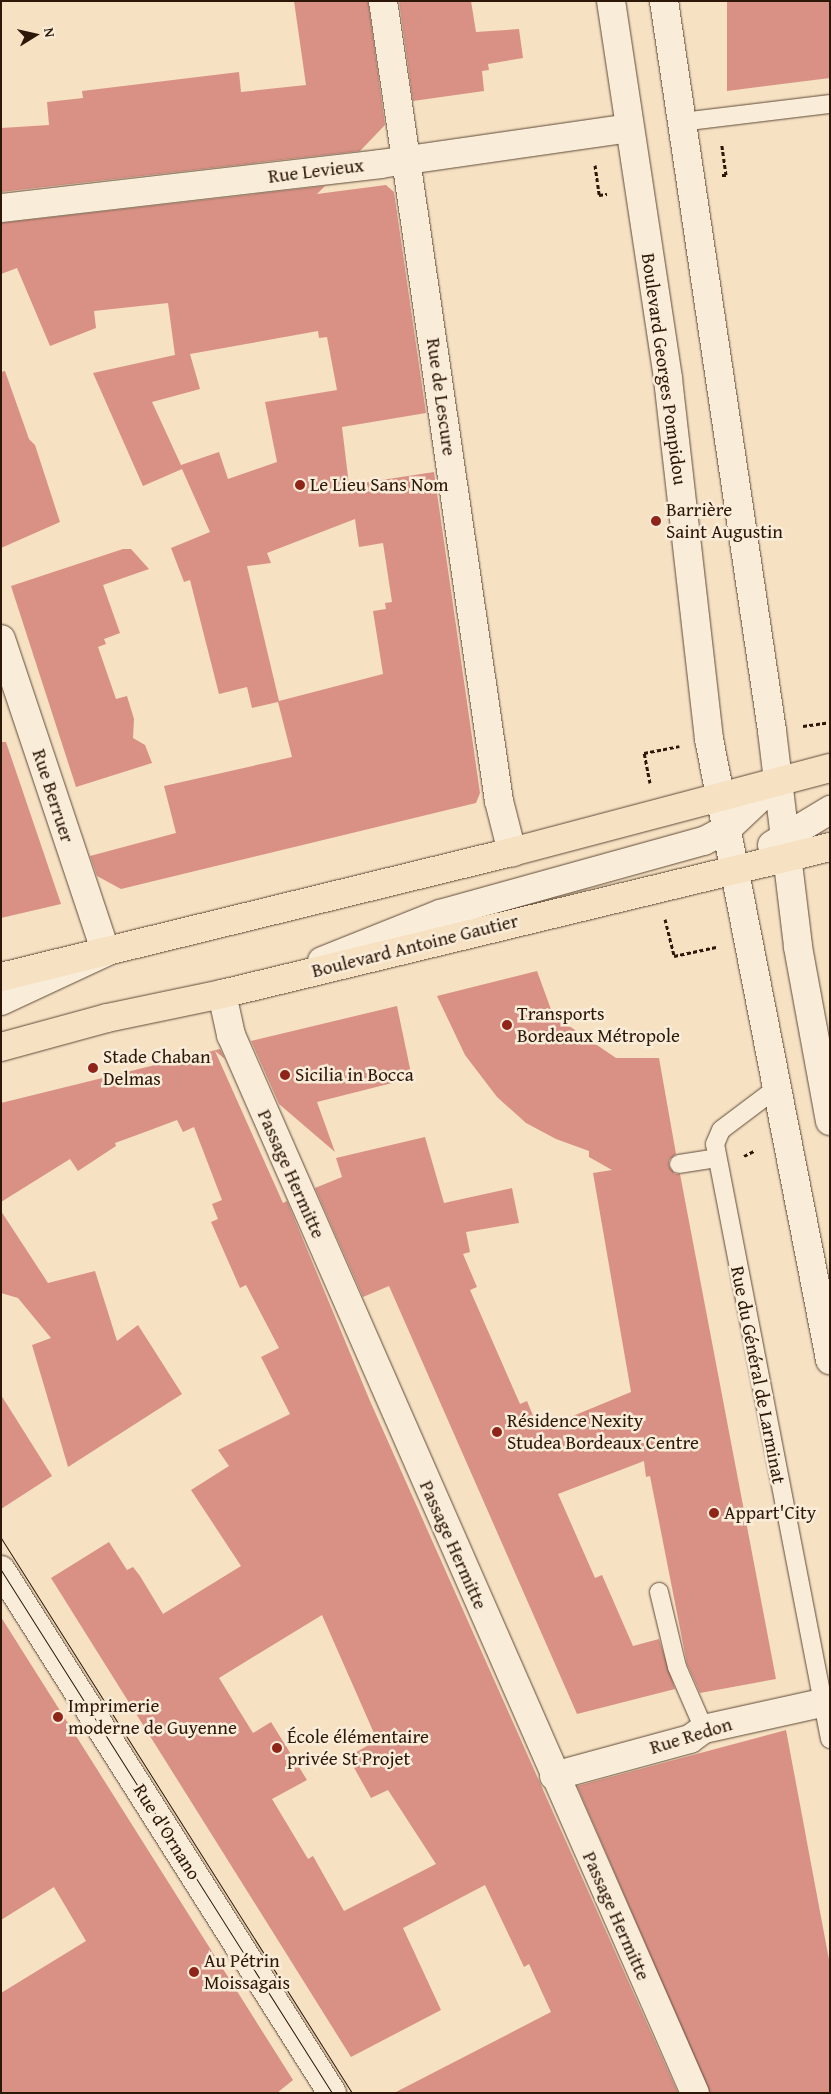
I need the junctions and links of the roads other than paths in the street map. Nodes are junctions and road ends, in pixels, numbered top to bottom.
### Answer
1 (383, 1) edge
2 (611, 1) edge
3 (664, 1) edge
4 (830, 104) edge
5 (681, 122) junction
6 (629, 128) junction
7 (406, 158) junction
8 (1, 208) edge
9 (1, 639) edge
10 (830, 768) edge
11 (778, 781) junction
12 (721, 796) junction
13 (830, 810) edge
14 (727, 828) junction
15 (786, 846) junction
16 (830, 847) edge
17 (512, 852) junction
18 (735, 870) junction
19 (106, 952) junction
20 (1, 977) edge
21 (271, 982) junction
22 (222, 994) junction
23 (1, 1001) edge
24 (1, 1047) edge
25 (778, 1087) junction
26 (830, 1121) edge
27 (716, 1158) junction
28 (679, 1164) dead end
29 (830, 1360) edge
30 (1, 1570) edge
31 (659, 1592) dead end
32 (826, 1702) edge
33 (704, 1729) junction
34 (830, 1739) edge
35 (554, 1776) junction
36 (327, 2091) edge
37 (695, 2093) edge

1 - 7 street, Rue de Lescure
2 - 6 street, Boulevard Georges Pompidou
3 - 5 street
4 - 5 lane
5 - 11 street
6 - 7 street, Rue Levieux
6 - 12 street, Boulevard Georges Pompidou
7 - 8 street, Rue Levieux
7 - 17 street, Rue de Lescure
9 - 19 street, Rue Berruer
10 - 11 main road
11 - 12 main road
11 - 14 street
11 - 15 street
12 - 14 street, Boulevard Georges Pompidou
12 - 17 main road
13 - 15 street
14 - 18 street, Boulevard Georges Pompidou
14 - 21 street
15 - 16 main road, Boulevard Antoine Gautier
15 - 18 main road, Boulevard Antoine Gautier
15 - 26 street
17 - 19 main road
18 - 21 main road, Boulevard Antoine Gautier
18 - 25 street
19 - 20 main road
19 - 23 street
21 - 22 main road, Boulevard Antoine Gautier
22 - 24 main road, Boulevard Antoine Gautier
22 - 35 street, Passage Hermitte
25 - 27 lane, Rue du Général de Larminat
25 - 29 street
27 - 28 lane
27 - 32 lane, Rue du Général de Larminat
30 - 36 street, Rue d'Ornano
31 - 33 lane
32 - 33 street, Rue Redon
32 - 34 lane, Rue du Général de Larminat
33 - 35 street, Rue Redon
35 - 37 street, Passage Hermitte

